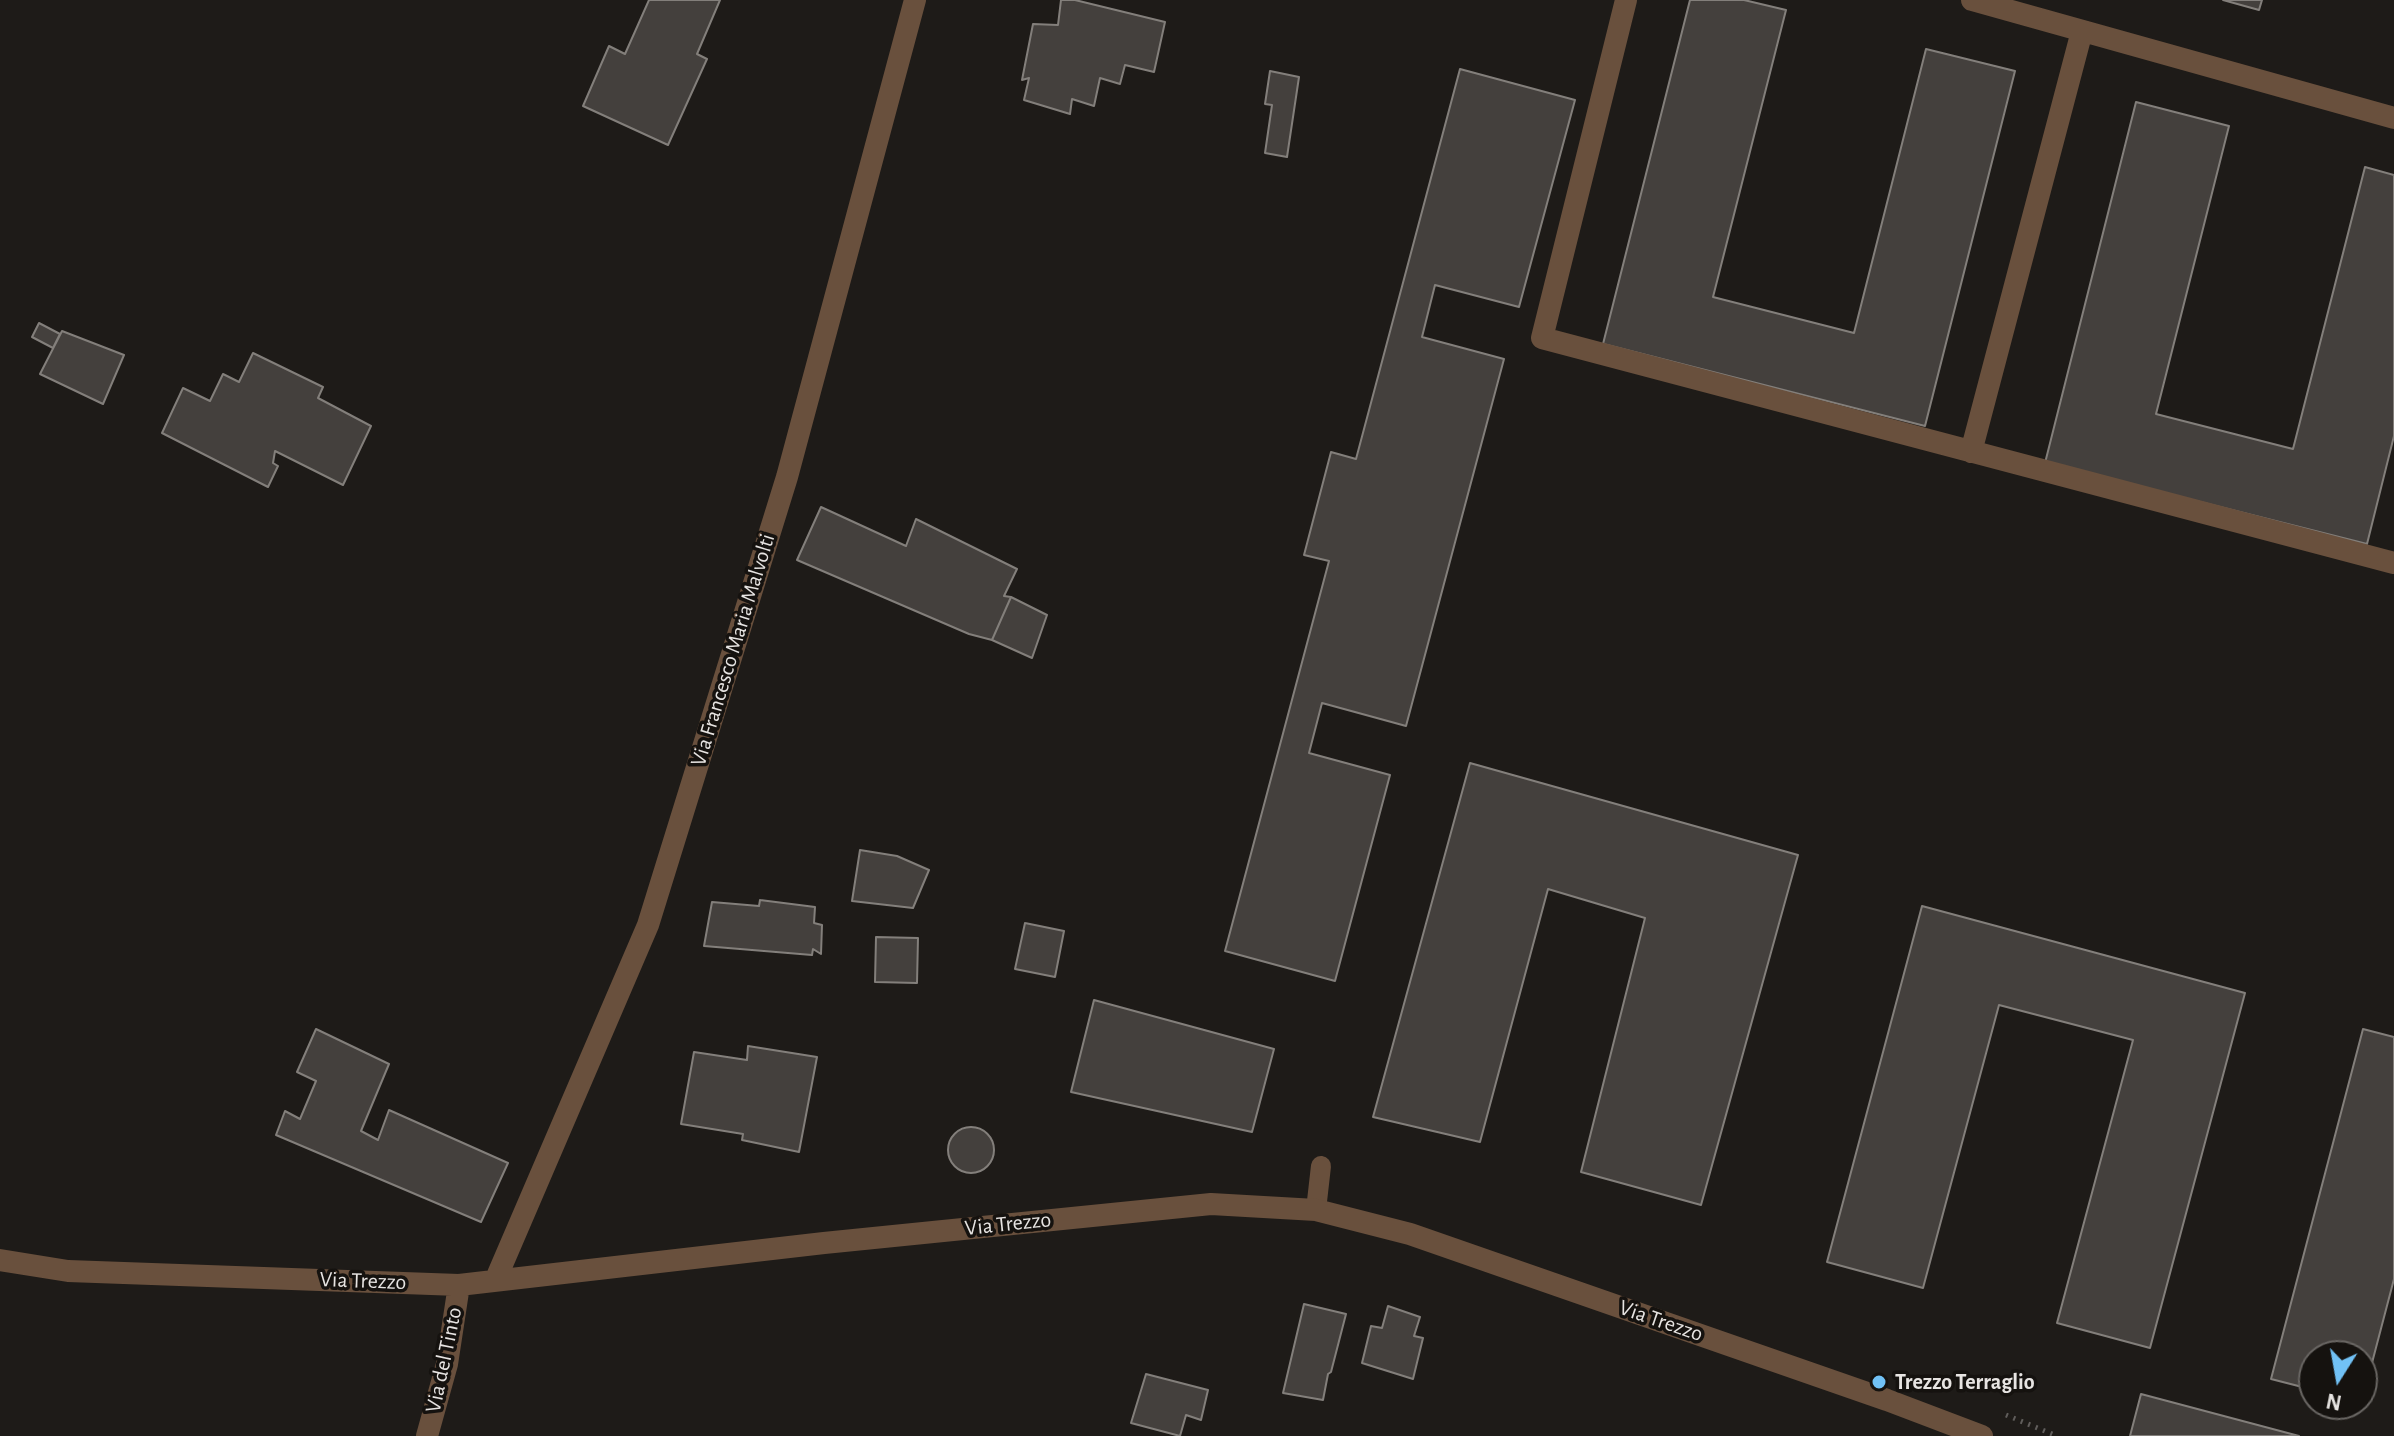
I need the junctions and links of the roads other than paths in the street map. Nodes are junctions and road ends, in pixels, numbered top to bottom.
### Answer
1 (915, 0) edge
2 (1626, 0) edge
3 (1972, 0) edge
4 (2082, 31) junction
5 (2394, 118) edge
6 (1971, 452) junction
7 (2394, 563) edge
8 (1321, 1166) dead end
9 (1316, 1210) junction
10 (0, 1260) edge
11 (495, 1281) junction
12 (459, 1285) junction
13 (427, 1436) edge
14 (1982, 1436) edge

1 - 11 street, Via Francesco Maria Malvolti
2 - 6 street
3 - 4 street
4 - 5 street
4 - 6 street
6 - 7 street
8 - 9 lane
9 - 11 street, Via Trezzo
9 - 14 street, Via Trezzo
10 - 12 street, Via Trezzo
11 - 12 street, Via Trezzo
12 - 13 street, Via del Tinto

